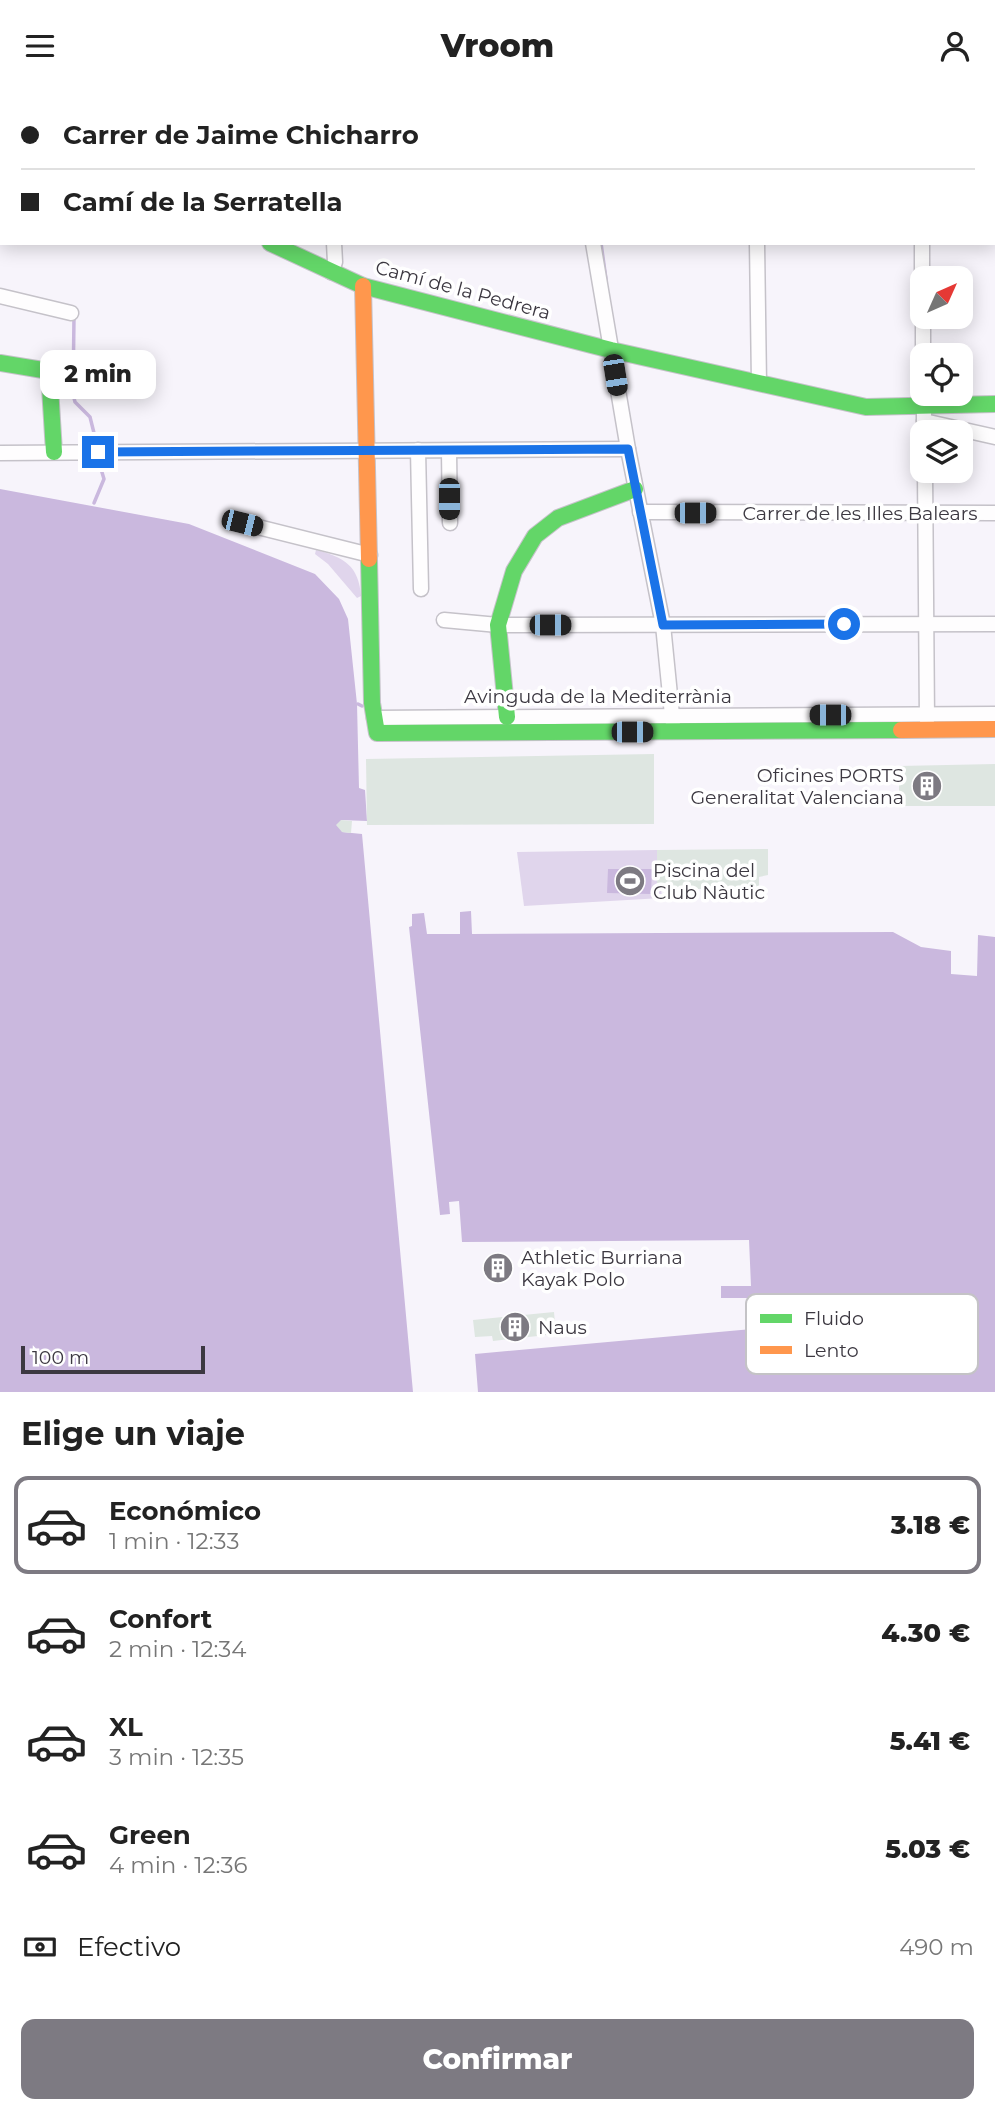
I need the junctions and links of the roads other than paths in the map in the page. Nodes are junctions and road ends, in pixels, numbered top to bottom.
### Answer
1 (274, 245) edge
2 (334, 245) edge
3 (593, 245) edge
4 (757, 245) edge
5 (922, 245) edge
6 (922, 266) edge
7 (331, 272) junction
8 (363, 286) junction
9 (0, 296) edge
10 (71, 313) dead end
11 (611, 350) junction
12 (0, 363) edge
13 (759, 383) junction
14 (995, 404) edge
15 (924, 413) edge
16 (995, 437) edge
17 (628, 449) junction
18 (366, 450) junction
19 (418, 450) junction
20 (449, 451) junction
21 (54, 452) junction
22 (0, 453) edge
23 (925, 483) edge
24 (635, 489) junction
25 (640, 512) junction
26 (925, 513) junction
27 (995, 513) edge
28 (242, 523) dead end
29 (450, 523) dead end
30 (370, 555) junction
31 (421, 589) dead end
32 (444, 620) dead end
33 (926, 624) junction
34 (995, 624) edge
35 (498, 625) junction
36 (663, 625) junction
37 (995, 714) edge
38 (507, 717) junction
39 (374, 718) junction
40 (927, 722) junction
41 (673, 724) junction
42 (995, 729) edge

1 - 7 street, Camí de la Pedrera
2 - 7 street
3 - 11 street
4 - 13 street
5 - 6 street
7 - 8 street, Camí de la Pedrera
8 - 11 street, Camí de la Pedrera
8 - 18 street
9 - 10 street
11 - 13 street, Camí de la Pedrera
11 - 17 street
12 - 21 street
13 - 15 street, Camí de la Pedrera
14 - 15 street, Camí de la Pedrera
15 - 16 street
17 - 20 street
17 - 24 street
18 - 19 street
18 - 21 street
18 - 30 street
19 - 20 street
19 - 31 street
20 - 29 street
21 - 22 street
23 - 26 street
24 - 25 street
24 - 35 street
25 - 26 street, Carrer de les Illes Balears
25 - 36 street
26 - 27 street, Carrer de les Illes Balears
26 - 33 street
28 - 30 street
30 - 39 street
32 - 35 street
33 - 34 street
33 - 36 street
33 - 40 street
35 - 36 street
35 - 38 street
36 - 41 street
37 - 40 street, Avinguda de la Mediterrània
38 - 39 street, Avinguda de la Mediterrània
38 - 41 street, Avinguda de la Mediterrània
39 - 41 street, Avinguda de la Mediterrània
40 - 41 street, Avinguda de la Mediterrània
40 - 42 street, Avinguda de la Mediterrània

